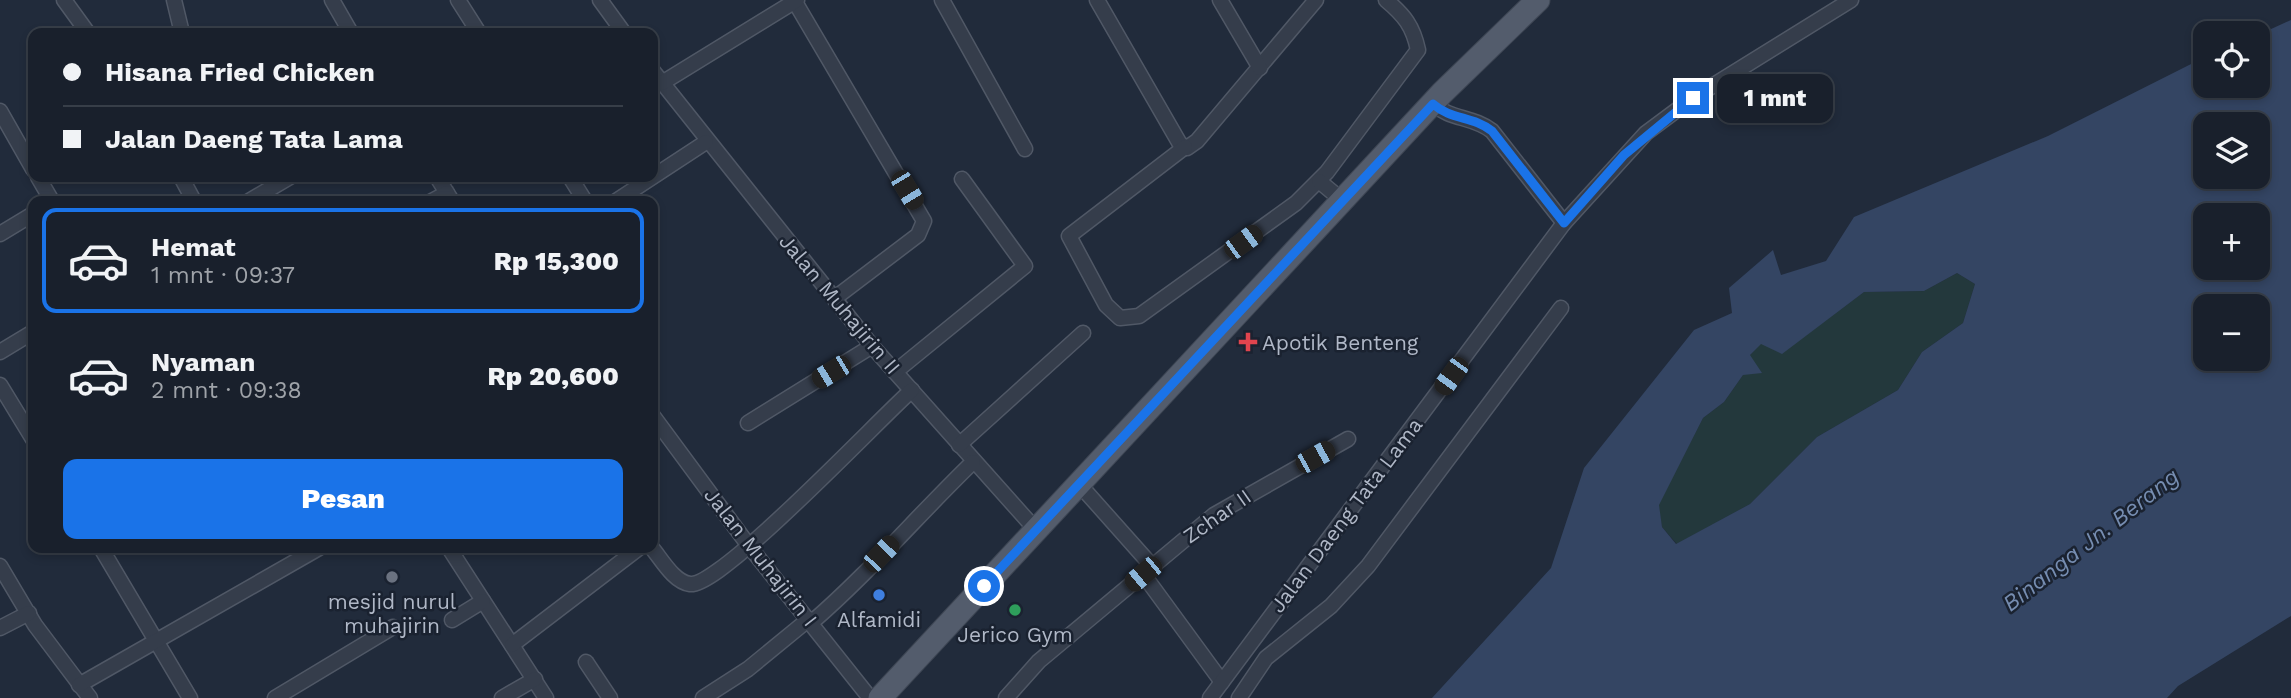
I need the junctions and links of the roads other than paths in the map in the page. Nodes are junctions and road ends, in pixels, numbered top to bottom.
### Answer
1 (64, 0) edge
2 (174, 0) edge
3 (332, 0) edge
4 (458, 0) edge
5 (600, 0) edge
6 (942, 0) edge
7 (1097, 0) edge
8 (1220, 0) edge
9 (1317, 0) edge
10 (1386, 0) edge
11 (1538, 0) edge
12 (1851, 0) edge
13 (796, 1) edge
14 (84, 28) edge
15 (181, 28) edge
16 (348, 28) edge
17 (476, 28) edge
18 (620, 28) edge
19 (1260, 68) junction
20 (658, 76) edge
21 (658, 78) edge
22 (1433, 104) junction
23 (2, 119) edge
24 (706, 142) junction
25 (1185, 147) junction
26 (1026, 149) dead end
27 (28, 161) edge
28 (658, 173) edge
29 (962, 179) dead end
30 (1319, 181) junction
31 (281, 182) edge
32 (645, 182) edge
33 (258, 196) edge
34 (624, 196) edge
35 (1343, 201) junction
36 (28, 217) edge
37 (1564, 223) junction
38 (0, 234) edge
39 (835, 299) junction
40 (1561, 308) dead end
41 (1083, 333) dead end
42 (28, 335) edge
43 (872, 346) junction
44 (0, 352) edge
45 (895, 372) junction
46 (0, 385) edge
47 (912, 390) junction
48 (748, 422) dead end
49 (658, 423) edge
50 (28, 431) edge
51 (1348, 439) dead end
52 (959, 445) junction
53 (973, 462) junction
54 (1079, 484) junction
55 (1036, 530) junction
56 (749, 546) junction
57 (104, 553) edge
58 (310, 553) edge
59 (458, 553) edge
60 (632, 553) edge
61 (656, 553) edge
62 (0, 566) edge
63 (1147, 570) junction
64 (483, 601) junction
65 (29, 613) junction
66 (452, 620) dead end
67 (810, 621) junction
68 (393, 627) dead end
69 (0, 628) edge
70 (157, 639) junction
71 (512, 645) junction
72 (586, 662) dead end
73 (534, 680) junction
74 (1222, 682) junction
75 (79, 685) junction
76 (90, 698) edge
77 (190, 698) edge
78 (275, 698) edge
79 (502, 698) edge
80 (546, 698) edge
81 (610, 698) edge
82 (704, 698) edge
83 (870, 698) edge
84 (880, 698) edge
85 (1006, 698) edge
86 (1210, 698) edge
87 (1239, 698) edge

1 - 14 street
2 - 15 street
3 - 16 street
4 - 17 street
5 - 18 street
6 - 26 street
7 - 25 street
8 - 19 street
9 - 19 street
10 - 30 street
11 - 22 main road
12 - 37 street, Jalan Daeng Tata Lama
13 - 20 street
13 - 39 street
19 - 25 street
21 - 24 street, Jalan Muhajirin II
22 - 35 main road
22 - 37 street
23 - 27 street
24 - 28 street
24 - 39 street, Jalan Muhajirin II
25 - 30 street
29 - 45 street
30 - 35 street
31 - 33 street
32 - 34 street
35 - 54 main road
36 - 38 street
37 - 74 street, Jalan Daeng Tata Lama
39 - 43 street, Jalan Muhajirin II
40 - 87 street
41 - 52 street
42 - 44 street
43 - 45 street, Jalan Muhajirin II
43 - 48 street
45 - 47 street, Jalan Muhajirin II
46 - 50 street
47 - 52 street, Jalan Muhajirin II
47 - 56 street
49 - 56 street, Jalan Muhajirin I
51 - 63 street, Zchar II
52 - 53 street, Jalan Muhajirin II
53 - 55 street, Jalan Muhajirin II
53 - 67 street
54 - 55 main road
54 - 63 street
55 - 84 main road
56 - 61 street
56 - 67 street, Jalan Muhajirin I
57 - 70 street
58 - 70 street
59 - 64 street
60 - 71 street
62 - 65 street
63 - 74 street
63 - 85 street, Zchar II
64 - 66 street
64 - 71 street
65 - 69 street
65 - 75 street
67 - 82 street
67 - 83 street, Jalan Muhajirin I
68 - 78 street
70 - 75 street
70 - 77 street
71 - 73 street
72 - 81 street
73 - 79 street
73 - 80 street
74 - 86 street, Jalan Daeng Tata Lama
75 - 76 street

